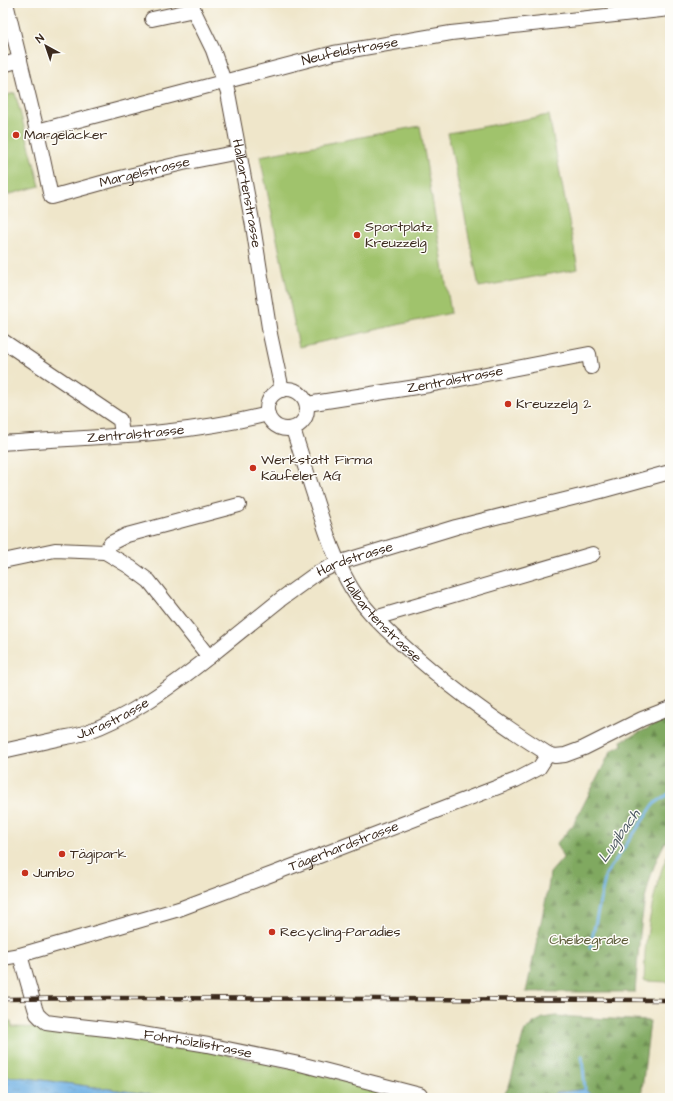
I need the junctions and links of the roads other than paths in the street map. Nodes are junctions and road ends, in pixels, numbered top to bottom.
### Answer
1 (6, 3) edge
2 (192, 7) edge
3 (670, 9) edge
4 (152, 19) dead end
5 (20, 60) junction
6 (3, 65) edge
7 (224, 82) junction
8 (37, 131) junction
9 (239, 152) junction
10 (3, 341) edge
11 (591, 367) dead end
12 (282, 390) junction
13 (307, 404) junction
14 (268, 414) junction
15 (293, 429) junction
16 (122, 435) junction
17 (3, 443) edge
18 (670, 472) edge
19 (239, 505) dead end
20 (105, 552) junction
21 (593, 554) dead end
22 (3, 561) edge
23 (338, 563) junction
24 (375, 618) junction
25 (209, 657) junction
26 (670, 708) edge
27 (3, 751) edge
28 (548, 754) junction
29 (20, 955) junction
30 (3, 958) edge
31 (420, 1095) dead end

1 - 5 street
2 - 4 street
2 - 7 street, Halbartenstrasse
3 - 7 street, Neufeldstrasse
5 - 6 street
5 - 8 street
7 - 8 street, Neufeldstrasse
7 - 9 street, Halbartenstrasse
8 - 9 street, Margelstrasse
9 - 12 street, Halbartenstrasse
10 - 16 street
11 - 13 street, Zentralstrasse
12 - 13 street
12 - 14 street
13 - 15 street
14 - 15 street
14 - 16 street, Zentralstrasse
15 - 23 street, Halbartenstrasse
16 - 17 street, Zentralstrasse
18 - 23 street, Hardstrasse
19 - 20 street
20 - 22 street
20 - 25 street
21 - 24 street
23 - 24 street, Halbartenstrasse
23 - 25 street, Hardstrasse
24 - 28 street, Halbartenstrasse
25 - 27 street, Jurastrasse
26 - 28 street
28 - 29 street, Tägerhardstrasse
29 - 30 street, Tägerhardstrasse
29 - 31 street, Fohrhölzlistrasse

